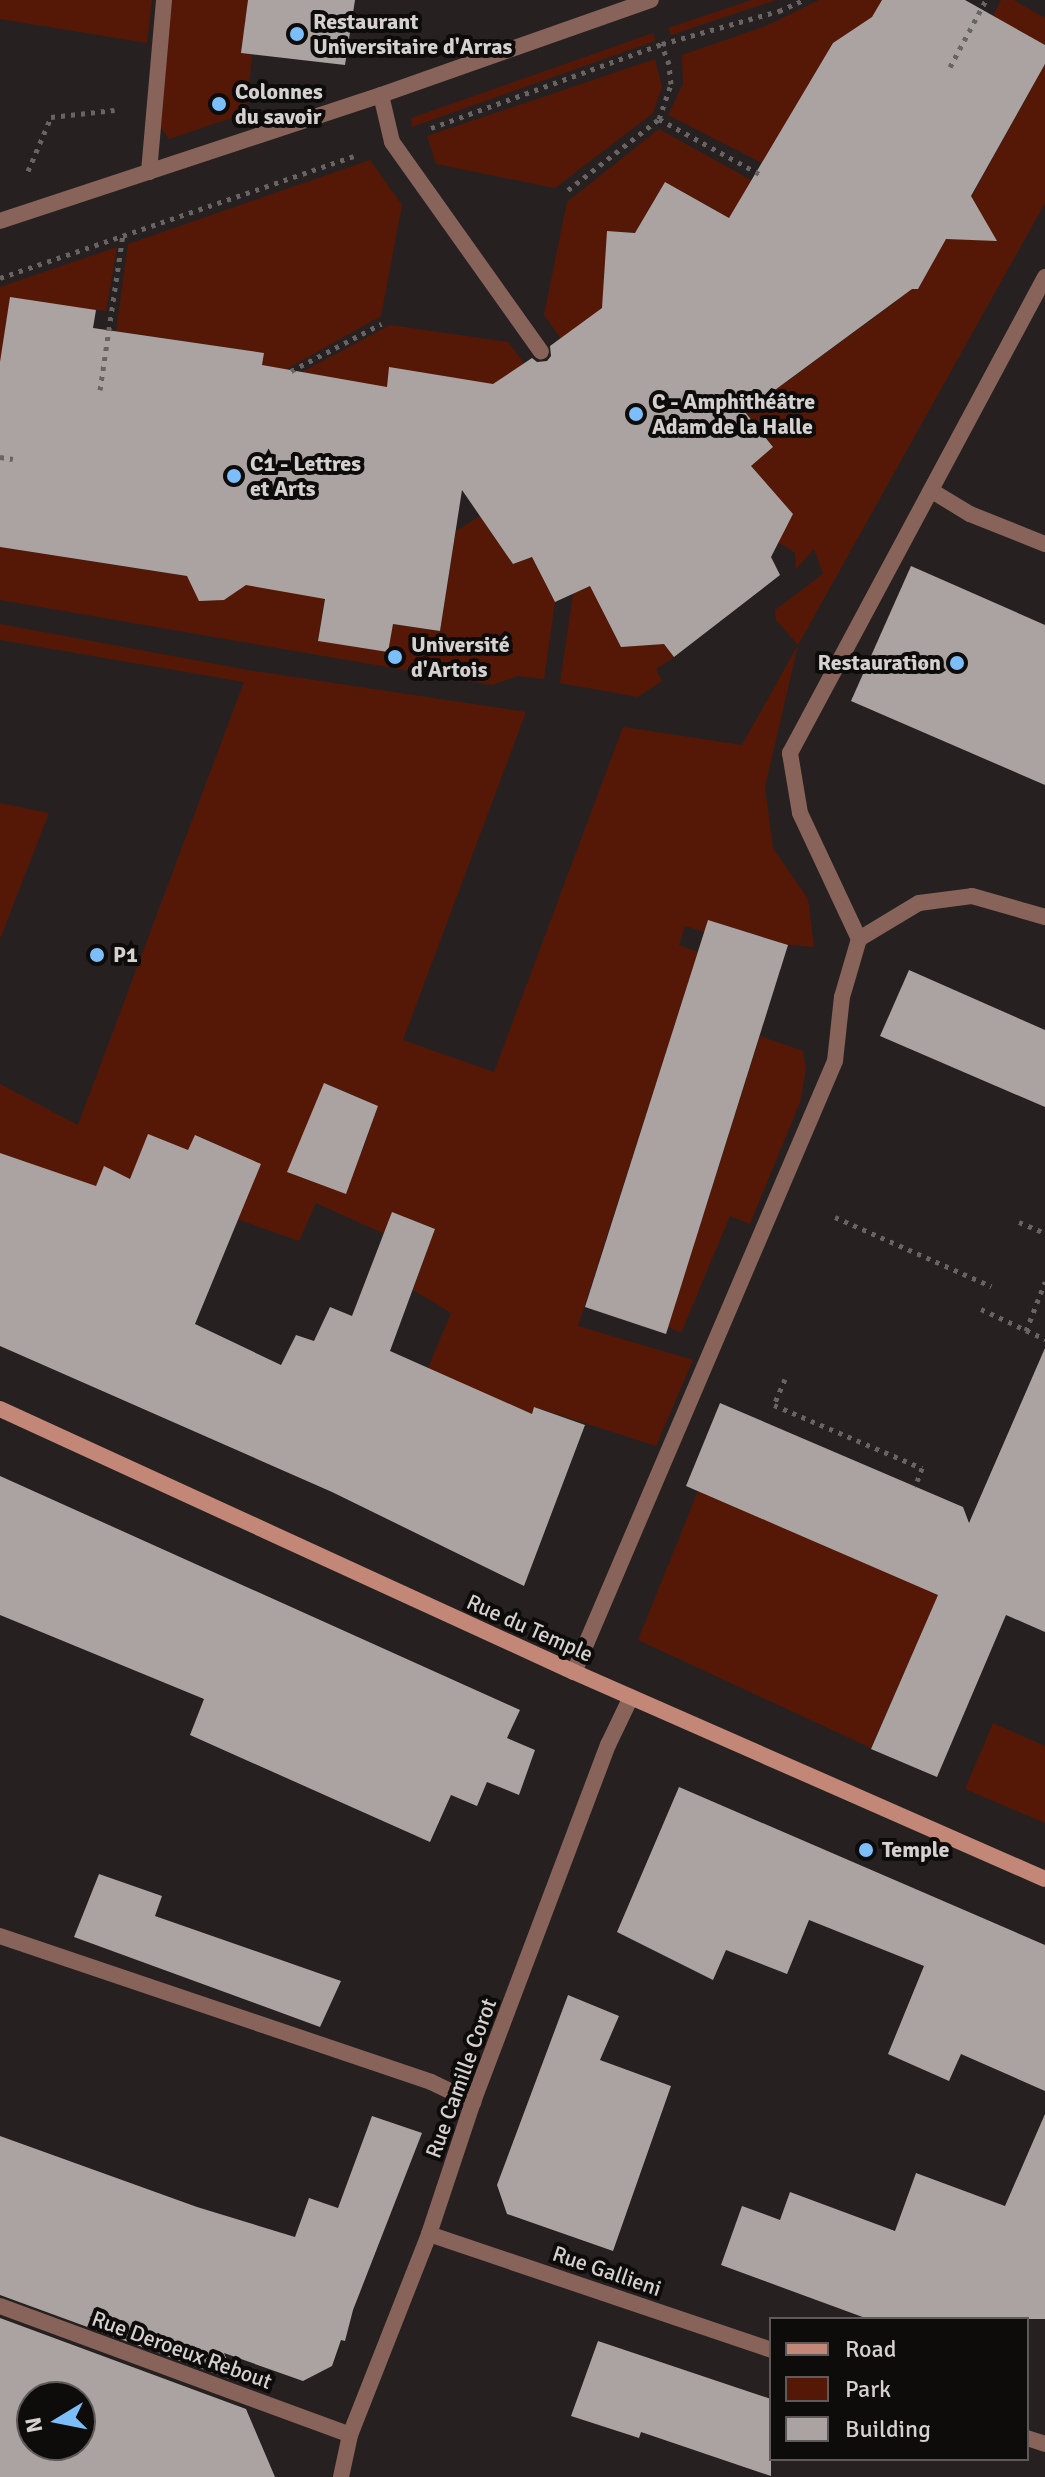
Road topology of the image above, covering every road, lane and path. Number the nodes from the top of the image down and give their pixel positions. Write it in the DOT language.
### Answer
graph roads {
  1 [pos="164,0"];
  2 [pos="651,0"];
  3 [pos="986,0"];
  4 [pos="657,29"];
  5 [pos="950,67"];
  6 [pos="381,95"];
  7 [pos="155,105"];
  8 [pos="659,119"];
  9 [pos="149,172"];
  10 [pos="763,176"];
  11 [pos="568,190"];
  12 [pos="33,211"];
  13 [pos="0,221"];
  14 [pos="123,234"];
  15 [pos="1045,277"];
  16 [pos="381,324"];
  17 [pos="541,352"];
  18 [pos="291,371"];
  19 [pos="100,390"];
  20 [pos="0,457"];
  21 [pos="13,459"];
  22 [pos="932,491"];
  23 [pos="1045,544"];
  24 [pos="1045,917"];
  25 [pos="859,939"];
  26 [pos="835,1217"];
  27 [pos="1019,1222"];
  28 [pos="1045,1233"];
  29 [pos="1045,1282"];
  30 [pos="991,1286"];
  31 [pos="981,1309"];
  32 [pos="1026,1331"];
  33 [pos="1045,1339"];
  34 [pos="785,1379"];
  35 [pos="0,1409"];
  36 [pos="915,1487"];
  37 [pos="574,1672"];
  38 [pos="631,1697"];
  39 [pos="1045,1879"];
  40 [pos="0,1936"];
  41 [pos="473,2102"];
  42 [pos="429,2234"];
  43 [pos="0,2306"];
  44 [pos="769,2349"];
  45 [pos="350,2435"];
  46 [pos="341,2477"];
  1 -- 7 [label="street"];
  2 -- 6 [label="street"];
  3 -- 5 [label="path"];
  4 -- 8 [label="path"];
  6 -- 9 [label="street"];
  6 -- 17 [label="street"];
  7 -- 9 [label="street"];
  7 -- 12 [label="path"];
  8 -- 10 [label="path"];
  8 -- 11 [label="path"];
  9 -- 12 [label="street"];
  12 -- 13 [label="street"];
  14 -- 19 [label="path"];
  15 -- 22 [label="street"];
  16 -- 18 [label="path"];
  20 -- 21 [label="path"];
  22 -- 23 [label="street"];
  22 -- 25 [label="street"];
  24 -- 25 [label="street"];
  25 -- 37 [label="street"];
  26 -- 30 [label="path"];
  27 -- 28 [label="path"];
  29 -- 32 [label="path"];
  31 -- 32 [label="path"];
  32 -- 33 [label="path"];
  34 -- 36 [label="path"];
  35 -- 37 [label="street, Rue du Temple"];
  37 -- 38 [label="street, Rue du Temple"];
  38 -- 39 [label="street, Rue du Temple"];
  38 -- 41 [label="street, Rue Camille Corot"];
  40 -- 41 [label="street"];
  41 -- 42 [label="street, Rue Camille Corot"];
  42 -- 44 [label="street, Rue Gallieni"];
  42 -- 45 [label="street, Rue Camille Corot"];
  43 -- 45 [label="street, Rue Deroeux Rebout"];
  45 -- 46 [label="street, Rue Camille Corot"];
}
